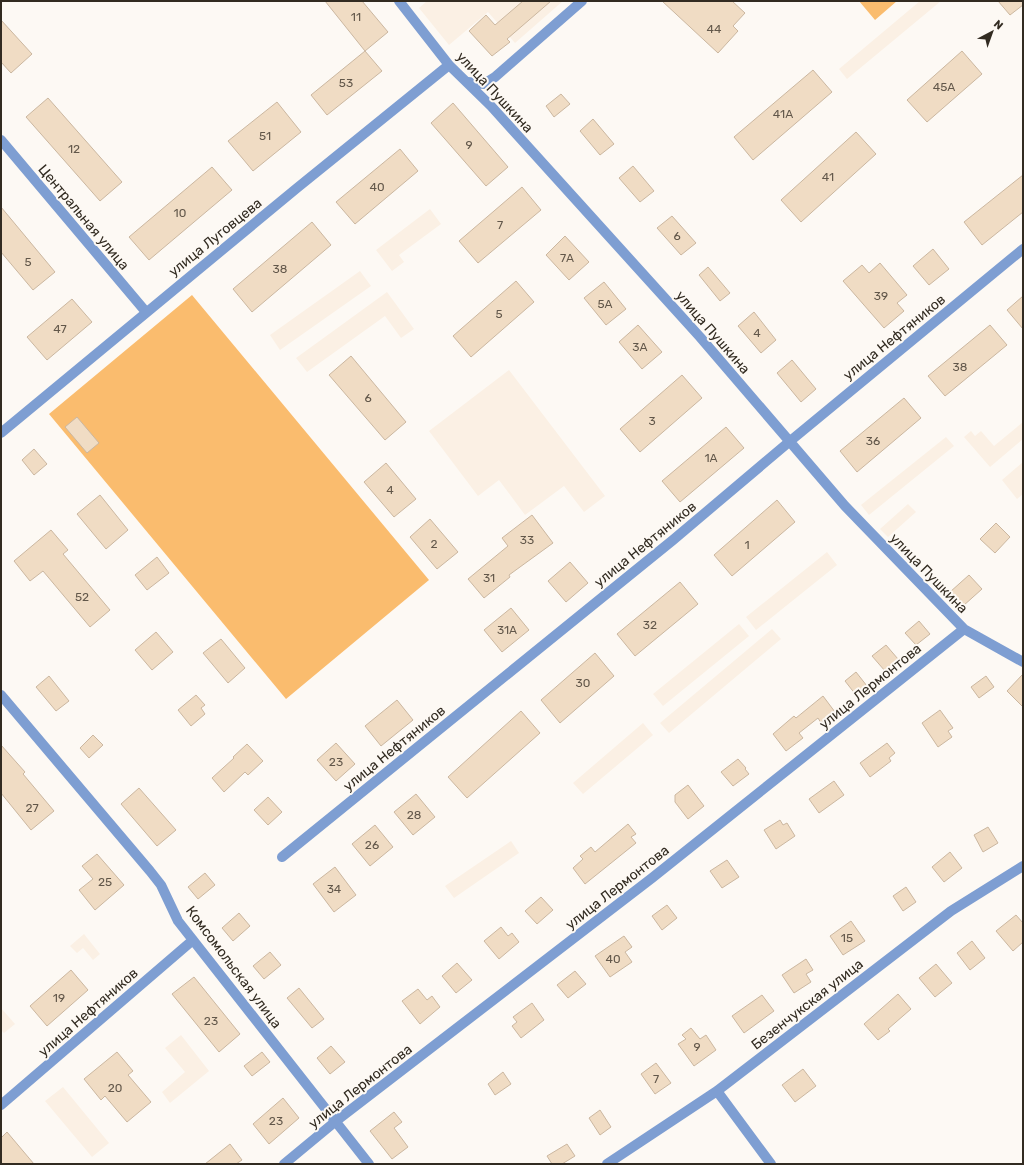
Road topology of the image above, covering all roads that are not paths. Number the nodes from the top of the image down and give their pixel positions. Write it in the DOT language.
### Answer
graph roads {
  1 [pos="399,1"];
  2 [pos="582,1"];
  3 [pos="449,65"];
  4 [pos="468,82"];
  5 [pos="1,140"];
  6 [pos="1023,249"];
  7 [pos="146,312"];
  8 [pos="1,433"];
  9 [pos="789,442"];
  10 [pos="964,628"];
  11 [pos="1023,662"];
  12 [pos="1,695"];
  13 [pos="282,857"];
  14 [pos="1023,866"];
  15 [pos="193,940"];
  16 [pos="718,1091"];
  17 [pos="1,1106"];
  18 [pos="336,1121"];
  19 [pos="284,1164"];
  20 [pos="369,1164"];
  21 [pos="607,1164"];
  22 [pos="771,1164"];
  1 -- 3 [label="street, улица Пушкина"];
  2 -- 4 [label="street"];
  3 -- 4 [label="street, улица Пушкина"];
  3 -- 7 [label="street, улица Луговцева"];
  4 -- 9 [label="street, улица Пушкина"];
  5 -- 7 [label="street, Центральная улица"];
  6 -- 9 [label="street, улица Нефтяников"];
  7 -- 8 [label="street, улица Луговцева"];
  9 -- 10 [label="street, улица Пушкина"];
  9 -- 13 [label="street, улица Нефтяников"];
  10 -- 11 [label="street, улица Пушкина"];
  10 -- 18 [label="street, улица Лермонтова"];
  12 -- 15 [label="street, Комсомольская улица"];
  14 -- 16 [label="street, Безенчукская улица"];
  15 -- 17 [label="street, улица Нефтяников"];
  15 -- 18 [label="street, Комсомольская улица"];
  16 -- 21 [label="street, Безенчукская улица"];
  16 -- 22 [label="street"];
  18 -- 19 [label="street, улица Лермонтова"];
  18 -- 20 [label="street, Комсомольская улица"];
}
